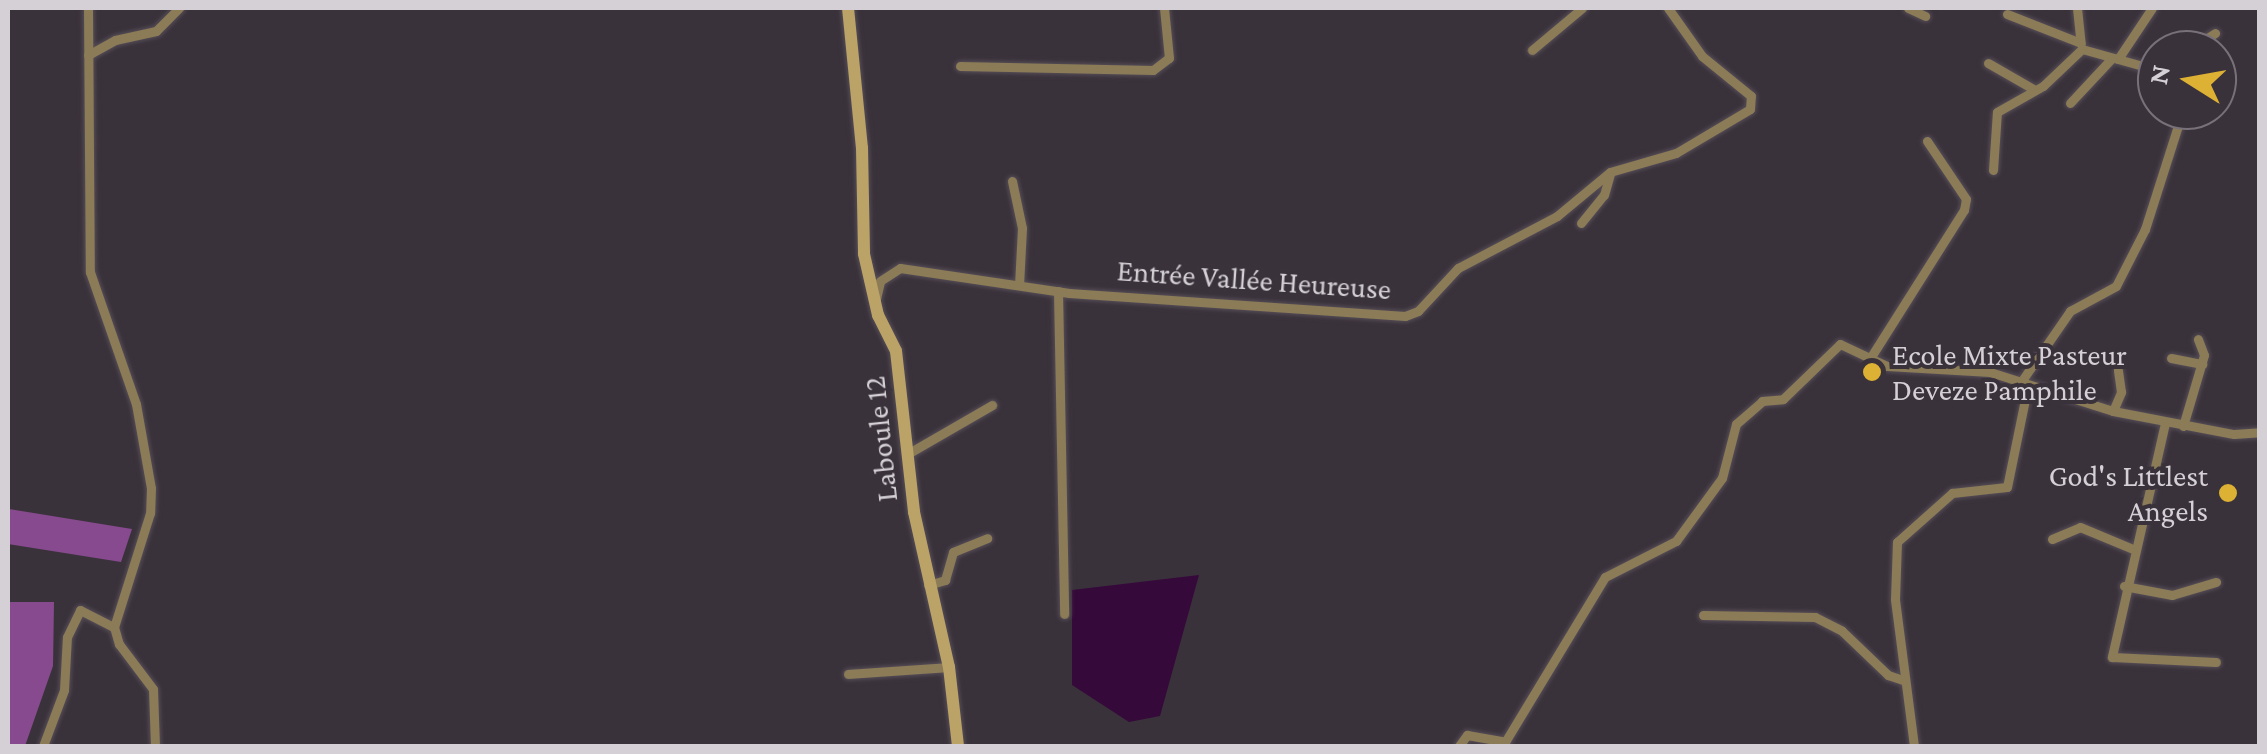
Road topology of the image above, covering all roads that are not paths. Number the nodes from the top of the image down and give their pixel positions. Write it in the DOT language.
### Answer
graph roads {
  1 [pos="88,8"];
  2 [pos="180,8"];
  3 [pos="848,8"];
  4 [pos="1164,8"];
  5 [pos="1582,8"];
  6 [pos="1668,8"];
  7 [pos="1908,8"];
  8 [pos="2077,8"];
  9 [pos="2152,8"];
  10 [pos="2007,14"];
  11 [pos="1925,16"];
  12 [pos="2082,46"];
  13 [pos="1532,50"];
  14 [pos="88,55"];
  15 [pos="2114,59"];
  16 [pos="1988,63"];
  17 [pos="2137,65"];
  18 [pos="960,66"];
  19 [pos="2034,90"];
  20 [pos="2070,103"];
  21 [pos="2177,130"];
  22 [pos="1926,141"];
  23 [pos="1994,170"];
  24 [pos="1610,172"];
  25 [pos="1012,181"];
  26 [pos="1581,223"];
  27 [pos="1019,285"];
  28 [pos="1058,291"];
  29 [pos="876,302"];
  30 [pos="2198,339"];
  31 [pos="2171,358"];
  32 [pos="1869,360"];
  33 [pos="2202,364"];
  34 [pos="2118,370"];
  35 [pos="2025,382"];
  36 [pos="992,405"];
  37 [pos="2113,412"];
  38 [pos="2164,423"];
  39 [pos="2183,426"];
  40 [pos="2260,432"];
  41 [pos="909,453"];
  42 [pos="987,538"];
  43 [pos="2052,539"];
  44 [pos="2133,549"];
  45 [pos="2216,582"];
  46 [pos="928,584"];
  47 [pos="2124,586"];
  48 [pos="1064,614"];
  49 [pos="1704,615"];
  50 [pos="114,627"];
  51 [pos="2216,662"];
  52 [pos="948,667"];
  53 [pos="848,674"];
  54 [pos="1905,680"];
  55 [pos="1504,744"];
  56 [pos="43,746"];
  57 [pos="154,746"];
  58 [pos="958,746"];
  59 [pos="1459,746"];
  60 [pos="1914,746"];
  1 -- 14 [label="street"];
  2 -- 14 [label="street"];
  3 -- 29 [label="street, Laboule 12"];
  4 -- 18 [label="street"];
  5 -- 13 [label="street"];
  6 -- 24 [label="street, Entrée Vallée Heureuse"];
  7 -- 11 [label="street"];
  8 -- 12 [label="street"];
  9 -- 15 [label="street"];
  10 -- 12 [label="street"];
  12 -- 15 [label="street"];
  12 -- 19 [label="street"];
  14 -- 50 [label="street"];
  15 -- 17 [label="street"];
  15 -- 20 [label="street"];
  16 -- 19 [label="street"];
  19 -- 23 [label="street"];
  21 -- 35 [label="street"];
  22 -- 32 [label="street"];
  24 -- 26 [label="street"];
  24 -- 28 [label="street, Entrée Vallée Heureuse"];
  25 -- 27 [label="street"];
  27 -- 28 [label="street, Entrée Vallée Heureuse"];
  27 -- 29 [label="street, Entrée Vallée Heureuse"];
  28 -- 48 [label="street"];
  29 -- 41 [label="street, Laboule 12"];
  30 -- 33 [label="street"];
  31 -- 33 [label="street"];
  32 -- 35 [label="street"];
  32 -- 55 [label="street"];
  33 -- 39 [label="street"];
  34 -- 37 [label="street"];
  35 -- 37 [label="street"];
  35 -- 54 [label="street"];
  36 -- 41 [label="street"];
  37 -- 38 [label="street"];
  38 -- 39 [label="street"];
  38 -- 44 [label="street"];
  39 -- 40 [label="street"];
  41 -- 46 [label="street, Laboule 12"];
  42 -- 46 [label="street"];
  43 -- 44 [label="street"];
  44 -- 47 [label="street"];
  45 -- 47 [label="street"];
  46 -- 52 [label="street, Laboule 12"];
  47 -- 51 [label="street"];
  49 -- 54 [label="street"];
  50 -- 56 [label="street"];
  50 -- 57 [label="street"];
  52 -- 53 [label="street"];
  52 -- 58 [label="street, Laboule 12"];
  54 -- 60 [label="street"];
  55 -- 59 [label="street"];
}
